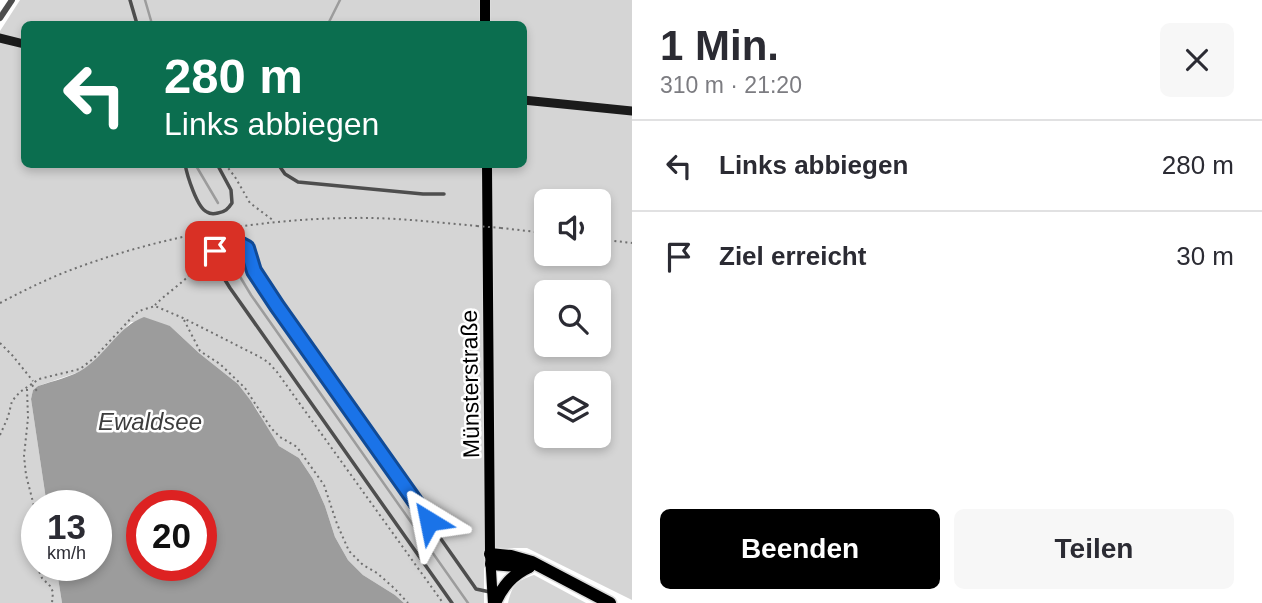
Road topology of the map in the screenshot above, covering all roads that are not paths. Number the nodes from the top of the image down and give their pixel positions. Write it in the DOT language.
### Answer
graph roads {
  1 [pos="12,0"];
  2 [pos="130,0"];
  3 [pos="485,0"];
  4 [pos="0,19"];
  5 [pos="136,21"];
  6 [pos="485,21"];
  7 [pos="0,38"];
  8 [pos="21,43"];
  9 [pos="527,100"];
  10 [pos="632,111"];
  11 [pos="185,168"];
  12 [pos="219,168"];
  13 [pos="281,168"];
  14 [pos="487,168"];
  15 [pos="444,194"];
  16 [pos="491,559"];
  17 [pos="529,568"];
  18 [pos="559,577"];
  19 [pos="493,599"];
  20 [pos="452,603"];
  21 [pos="610,603"];
  1 -- 4 [label="street"];
  2 -- 5 [label="lane"];
  3 -- 6 [label="main road"];
  7 -- 8 [label="main road"];
  9 -- 10 [label="main road"];
  11 -- 12 [label="lane"];
  13 -- 15 [label="lane"];
  14 -- 16 [label="main road, Münsterstraße"];
  16 -- 17 [label="highway"];
  16 -- 18 [label="highway"];
  16 -- 19 [label="main road, Münsterstraße"];
  17 -- 18 [label="highway"];
  17 -- 19 [label="highway"];
  18 -- 21 [label="highway"];
  19 -- 20 [label="lane"];
}
